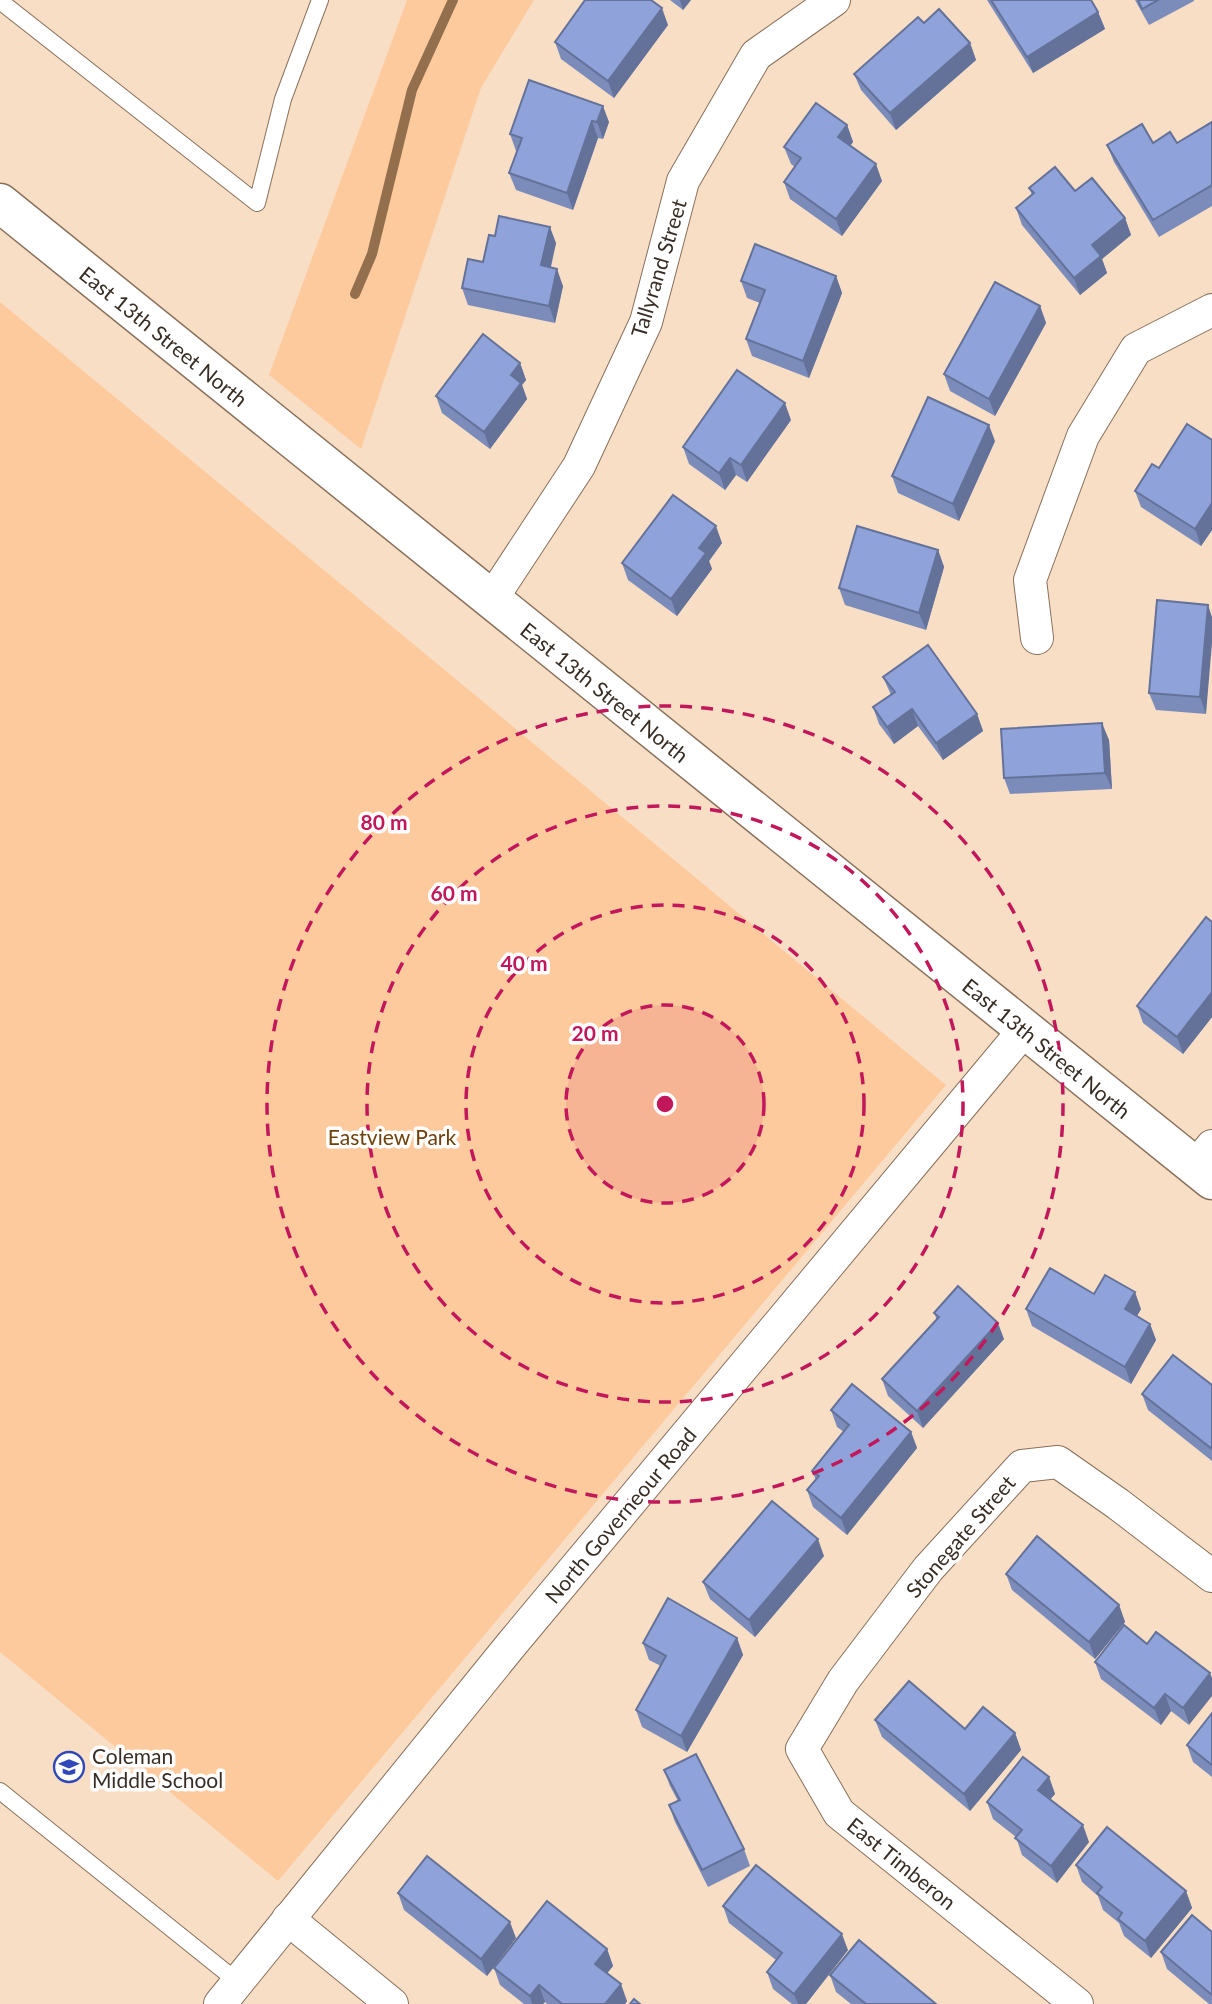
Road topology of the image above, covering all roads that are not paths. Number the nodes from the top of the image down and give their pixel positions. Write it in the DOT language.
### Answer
graph roads {
  1 [pos="320,0"];
  2 [pos="834,0"];
  3 [pos="0,1"];
  4 [pos="0,203"];
  5 [pos="1212,310"];
  6 [pos="491,600"];
  7 [pos="1037,638"];
  8 [pos="1024,1029"];
  9 [pos="1206,1164"];
  10 [pos="1212,1576"];
  11 [pos="887,1622"];
  12 [pos="0,1791"];
  13 [pos="288,1920"];
  14 [pos="229,1993"];
  15 [pos="392,2004"];
  16 [pos="1077,2004"];
  1 -- 3 [label="lane"];
  2 -- 6 [label="street, Tallyrand Street"];
  4 -- 6 [label="main road, East 13th Street North"];
  5 -- 7 [label="street"];
  6 -- 8 [label="main road, East 13th Street North"];
  8 -- 9 [label="main road, East 13th Street North"];
  8 -- 13 [label="street, North Governeour Road"];
  10 -- 11 [label="street, Stonegate Street"];
  11 -- 16 [label="street, East Timberon"];
  12 -- 14 [label="lane"];
  13 -- 14 [label="street, North Governeour Road"];
  13 -- 15 [label="street"];
}
